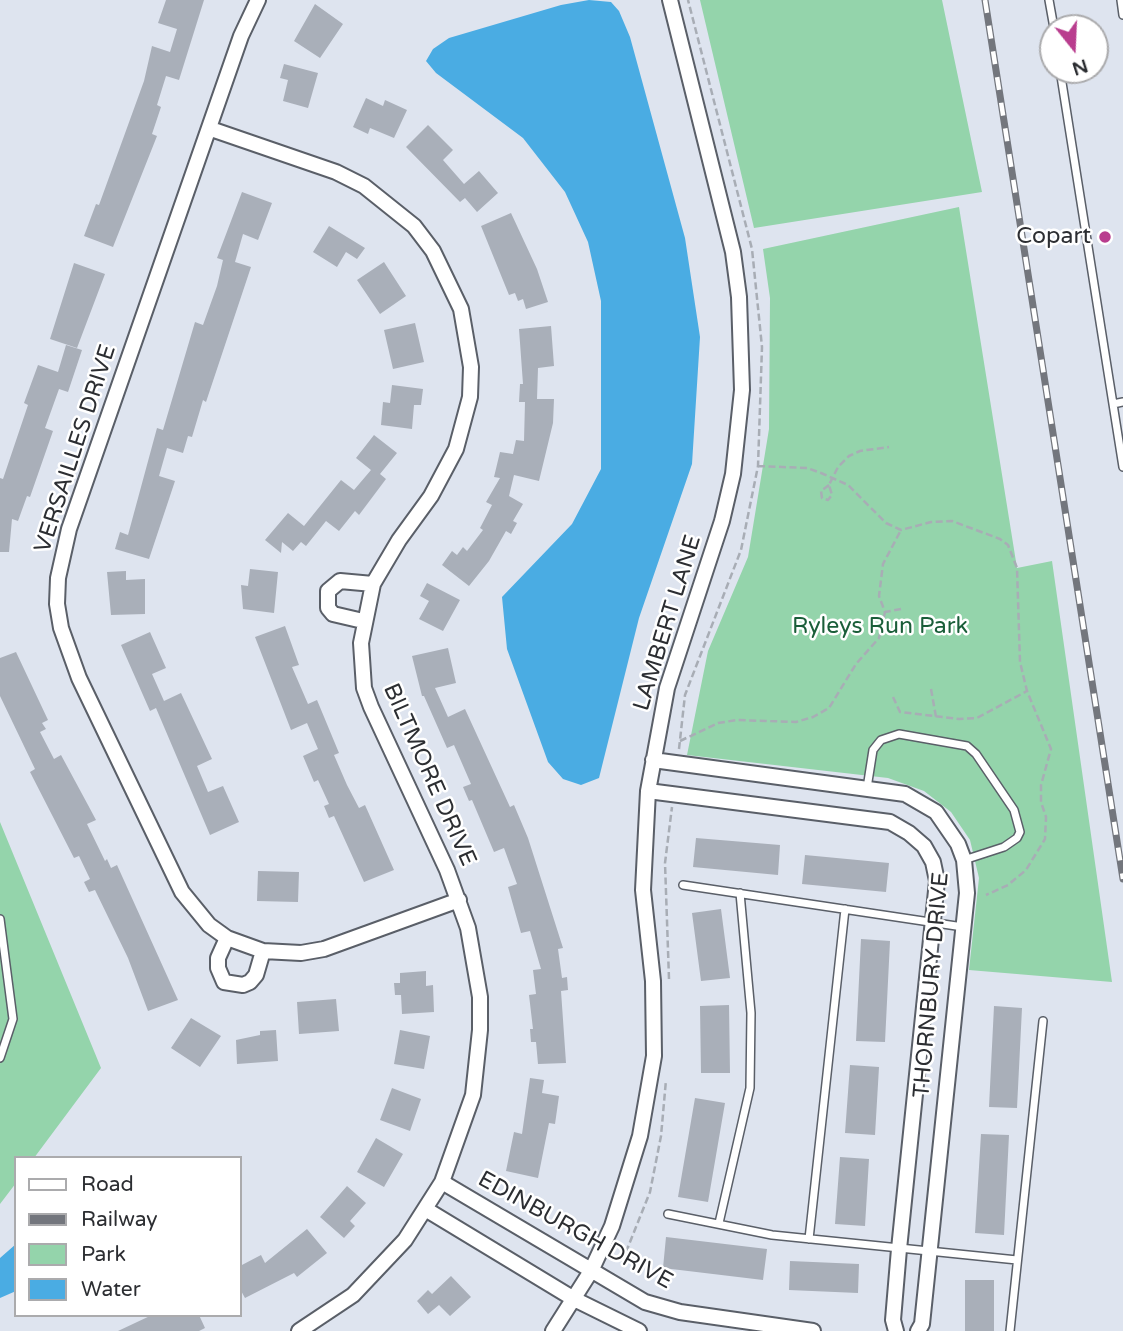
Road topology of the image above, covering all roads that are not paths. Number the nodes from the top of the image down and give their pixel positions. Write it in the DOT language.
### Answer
graph roads {
  1 [pos="258,0"];
  2 [pos="670,0"];
  3 [pos="1121,0"];
  4 [pos="1123,15"];
  5 [pos="1062,84"];
  6 [pos="211,129"];
  7 [pos="1123,402"];
  8 [pos="1113,404"];
  9 [pos="1123,467"];
  10 [pos="373,584"];
  11 [pos="363,621"];
  12 [pos="653,760"];
  13 [pos="867,788"];
  14 [pos="648,791"];
  15 [pos="964,860"];
  16 [pos="682,886"];
  17 [pos="740,893"];
  18 [pos="459,900"];
  19 [pos="845,909"];
  20 [pos="0,919"];
  21 [pos="932,923"];
  22 [pos="963,927"];
  23 [pos="227,938"];
  24 [pos="262,951"];
  25 [pos="1043,1021"];
  26 [pos="0,1058"];
  27 [pos="442,1182"];
  28 [pos="427,1210"];
  29 [pos="668,1214"];
  30 [pos="719,1223"];
  31 [pos="809,1239"];
  32 [pos="899,1249"];
  33 [pos="930,1252"];
  34 [pos="1017,1260"];
  35 [pos="591,1271"];
  36 [pos="574,1299"];
  37 [pos="299,1331"];
  38 [pos="553,1331"];
  39 [pos="639,1331"];
  40 [pos="813,1331"];
  41 [pos="896,1331"];
  42 [pos="918,1331"];
  43 [pos="1010,1331"];
  1 -- 6 [label="street, VERSAILLES DRIVE"];
  2 -- 12 [label="street, LAMBERT LANE"];
  3 -- 4 [label="lane"];
  5 -- 8 [label="lane"];
  6 -- 10 [label="street, BILTMORE DRIVE"];
  6 -- 23 [label="street, VERSAILLES DRIVE"];
  7 -- 8 [label="lane"];
  8 -- 9 [label="lane"];
  10 -- 11 [label="street, BILTMORE DRIVE"];
  10 -- 11 [label="street"];
  11 -- 18 [label="street, BILTMORE DRIVE"];
  12 -- 13 [label="street, THORNBURY DRIVE"];
  12 -- 14 [label="street, LAMBERT LANE"];
  13 -- 15 [label="street, THORNBURY DRIVE"];
  13 -- 15 [label="lane"];
  14 -- 21 [label="street, THORNBURY DRIVE"];
  14 -- 35 [label="street, LAMBERT LANE"];
  15 -- 22 [label="street, THORNBURY DRIVE"];
  16 -- 17 [label="lane"];
  17 -- 19 [label="lane"];
  17 -- 30 [label="lane"];
  18 -- 24 [label="street, VERSAILLES DRIVE"];
  18 -- 27 [label="street, BILTMORE DRIVE"];
  19 -- 21 [label="lane"];
  19 -- 31 [label="lane"];
  20 -- 26 [label="lane"];
  21 -- 22 [label="lane"];
  21 -- 32 [label="street, THORNBURY DRIVE"];
  22 -- 33 [label="street, THORNBURY DRIVE"];
  23 -- 24 [label="street, VERSAILLES DRIVE"];
  23 -- 24 [label="street"];
  25 -- 34 [label="lane"];
  27 -- 28 [label="street, BILTMORE DRIVE"];
  27 -- 35 [label="street, EDINBURGH DRIVE"];
  28 -- 36 [label="street"];
  28 -- 37 [label="street, BILTMORE DRIVE"];
  29 -- 30 [label="lane"];
  30 -- 31 [label="lane"];
  31 -- 32 [label="lane"];
  32 -- 33 [label="lane"];
  32 -- 41 [label="street, THORNBURY DRIVE"];
  33 -- 34 [label="lane"];
  33 -- 42 [label="street, THORNBURY DRIVE"];
  34 -- 43 [label="lane"];
  35 -- 36 [label="street, LAMBERT LANE"];
  35 -- 40 [label="street, EDINBURGH DRIVE"];
  36 -- 38 [label="street, LAMBERT LANE"];
  36 -- 39 [label="street"];
}
